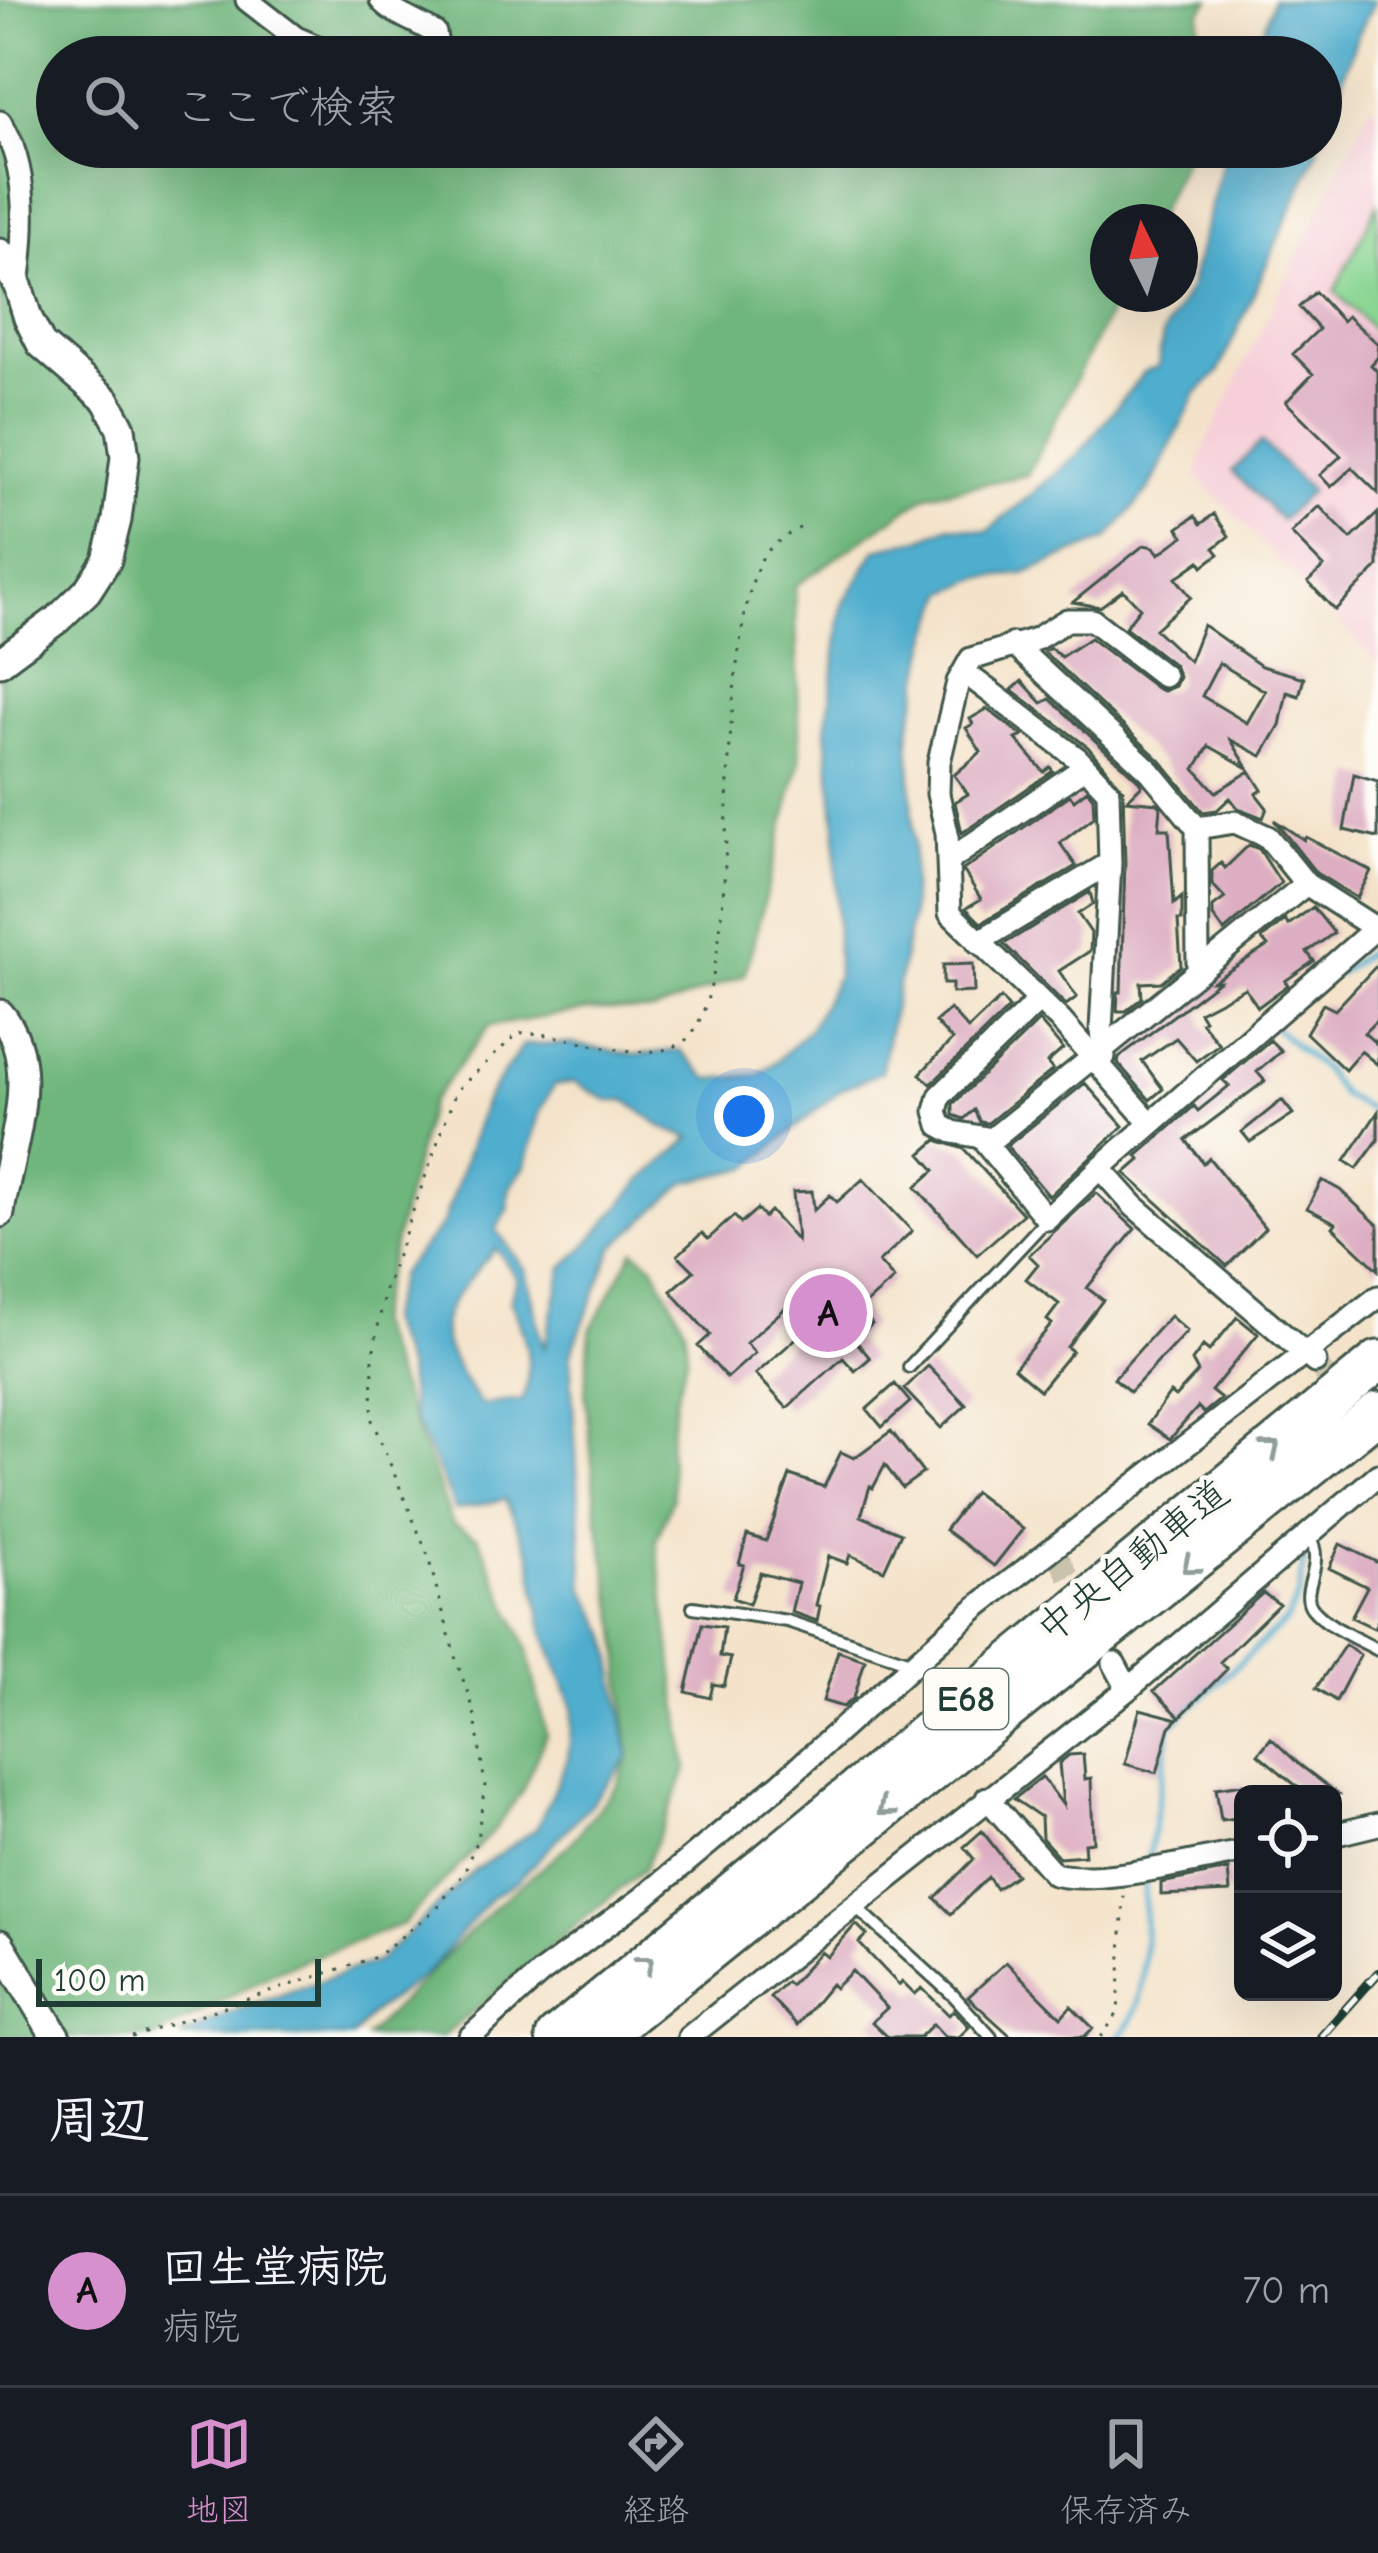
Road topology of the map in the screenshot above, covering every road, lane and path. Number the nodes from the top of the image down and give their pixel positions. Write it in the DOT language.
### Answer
graph roads {
  1 [pos="247,0"];
  2 [pos="381,0"];
  3 [pos="293,36"];
  4 [pos="436,36"];
  5 [pos="0,122"];
  6 [pos="0,253"];
  7 [pos="19,286"];
  8 [pos="801,527"];
  9 [pos="1013,644"];
  10 [pos="0,662"];
  11 [pos="964,672"];
  12 [pos="1164,676"];
  13 [pos="1085,767"];
  14 [pos="1197,828"];
  15 [pos="948,861"];
  16 [pos="1110,863"];
  17 [pos="1306,884"];
  18 [pos="1377,927"];
  19 [pos="978,942"];
  20 [pos="1198,968"];
  21 [pos="1039,1000"];
  22 [pos="0,1014"];
  23 [pos="1096,1053"];
  24 [pos="1151,1124"];
  25 [pos="992,1139"];
  26 [pos="1100,1168"];
  27 [pos="0,1213"];
  28 [pos="1048,1219"];
  29 [pos="1378,1297"];
  30 [pos="1312,1358"];
  31 [pos="1378,1361"];
  32 [pos="909,1367"];
  33 [pos="1378,1412"];
  34 [pos="1378,1475"];
  35 [pos="1309,1534"];
  36 [pos="693,1607"];
  37 [pos="1378,1650"];
  38 [pos="1114,1663"];
  39 [pos="917,1664"];
  40 [pos="1128,1689"];
  41 [pos="987,1798"];
  42 [pos="1378,1824"];
  43 [pos="1342,1833"];
  44 [pos="1234,1854"];
  45 [pos="1131,1872"];
  46 [pos="852,1904"];
  47 [pos="0,1944"];
  48 [pos="50,2027"];
  49 [pos="132,2037"];
  50 [pos="470,2037"];
  51 [pos="556,2037"];
  52 [pos="602,2037"];
  53 [pos="689,2037"];
  54 [pos="991,2037"];
  55 [pos="1101,2037"];
  1 -- 3 [label="street"];
  2 -- 4 [label="street"];
  5 -- 7 [label="street"];
  6 -- 7 [label="street"];
  7 -- 10 [label="street"];
  8 -- 49 [label="path"];
  9 -- 11 [label="street"];
  9 -- 12 [label="street"];
  9 -- 14 [label="street"];
  11 -- 13 [label="street"];
  11 -- 15 [label="street"];
  13 -- 15 [label="street"];
  13 -- 16 [label="street"];
  14 -- 17 [label="street"];
  14 -- 20 [label="street"];
  15 -- 19 [label="street"];
  16 -- 19 [label="street"];
  16 -- 23 [label="street"];
  17 -- 18 [label="street"];
  17 -- 20 [label="street"];
  18 -- 24 [label="street"];
  19 -- 21 [label="street"];
  20 -- 23 [label="street"];
  21 -- 23 [label="street"];
  21 -- 25 [label="street"];
  22 -- 27 [label="street"];
  23 -- 24 [label="street"];
  23 -- 25 [label="street"];
  24 -- 26 [label="street"];
  25 -- 28 [label="street"];
  26 -- 28 [label="street"];
  26 -- 30 [label="street"];
  28 -- 32 [label="lane"];
  29 -- 30 [label="street"];
  30 -- 39 [label="street"];
  51 -- 31 [label="highway, 中央自動車道 / E68, one-way"];
  33 -- 52 [label="highway, 中央自動車道 / E68, one-way"];
  34 -- 35 [label="street"];
  35 -- 37 [label="lane"];
  35 -- 40 [label="street"];
  36 -- 39 [label="lane"];
  38 -- 40 [label="street"];
  39 -- 50 [label="street"];
  40 -- 41 [label="street"];
  41 -- 45 [label="street"];
  41 -- 46 [label="street"];
  42 -- 43 [label="street"];
  44 -- 45 [label="street"];
  45 -- 55 [label="path"];
  46 -- 53 [label="street"];
  46 -- 54 [label="lane"];
  47 -- 48 [label="street"];
}
